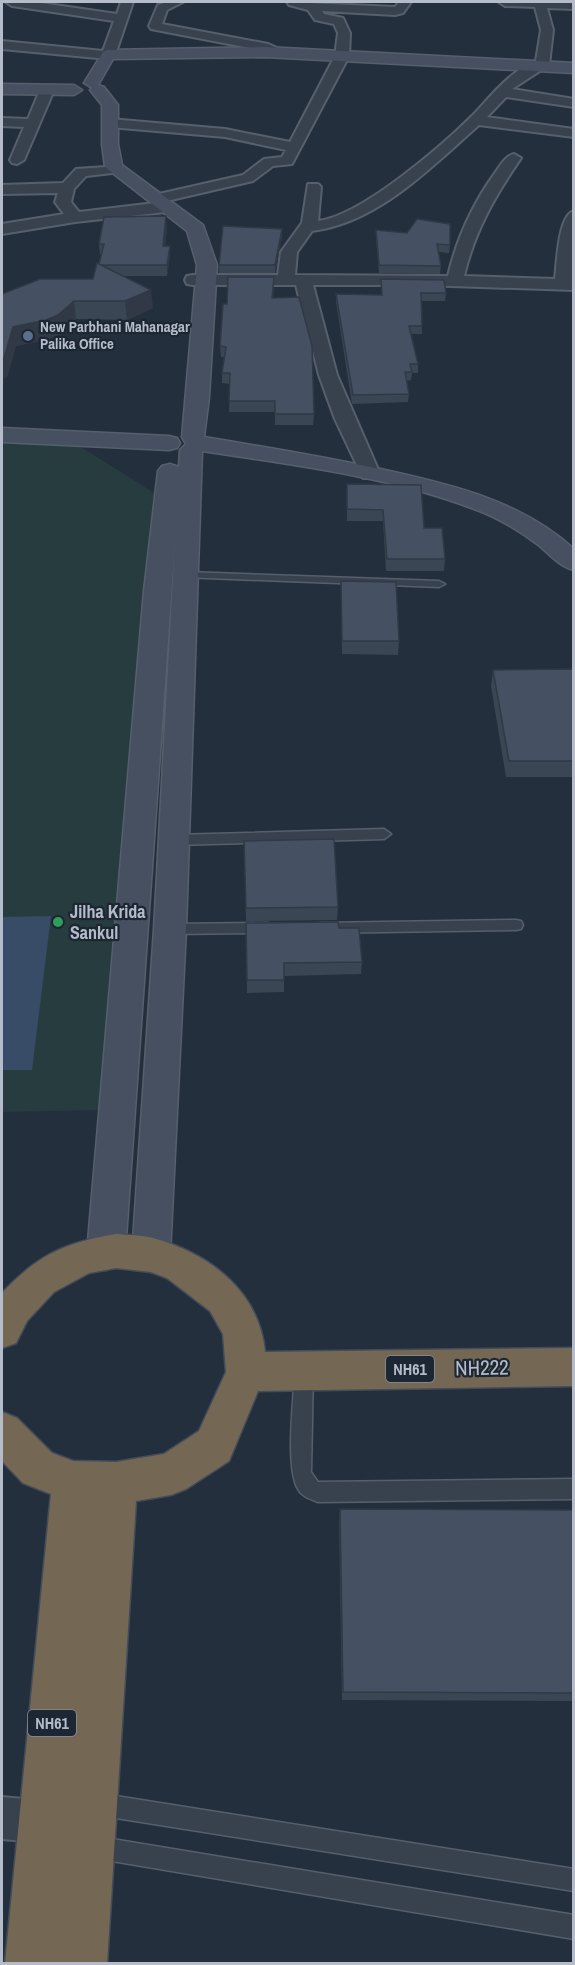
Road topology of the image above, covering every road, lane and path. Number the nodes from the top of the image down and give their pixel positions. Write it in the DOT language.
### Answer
graph roads {
  1 [pos="12,2"];
  2 [pos="127,2"];
  3 [pos="177,2"];
  4 [pos="293,2"];
  5 [pos="405,2"];
  6 [pos="505,2"];
  7 [pos="543,3"];
  8 [pos="573,5"];
  9 [pos="313,7"];
  10 [pos="121,18"];
  11 [pos="2,45"];
  12 [pos="282,53"];
  13 [pos="108,55"];
  14 [pos="342,56"];
  15 [pos="539,65"];
  16 [pos="573,68"];
  17 [pos="95,86"];
  18 [pos="2,89"];
  19 [pos="47,90"];
  20 [pos="501,92"];
  21 [pos="573,102"];
  22 [pos="476,120"];
  23 [pos="2,122"];
  24 [pos="33,123"];
  25 [pos="110,123"];
  26 [pos="573,133"];
  27 [pos="294,147"];
  28 [pos="514,158"];
  29 [pos="17,160"];
  30 [pos="116,169"];
  31 [pos="313,187"];
  32 [pos="67,188"];
  33 [pos="2,189"];
  34 [pos="161,203"];
  35 [pos="573,216"];
  36 [pos="75,217"];
  37 [pos="310,225"];
  38 [pos="2,229"];
  39 [pos="570,247"];
  40 [pos="199,280"];
  41 [pos="295,280"];
  42 [pos="455,281"];
  43 [pos="568,285"];
  44 [pos="2,435"];
  45 [pos="184,443"];
  46 [pos="370,474"];
  47 [pos="573,563"];
  48 [pos="186,575"];
  49 [pos="439,584"];
  50 [pos="384,834"];
  51 [pos="174,849"];
  52 [pos="138,858"];
  53 [pos="516,926"];
  54 [pos="278,928"];
  55 [pos="301,928"];
  56 [pos="170,929"];
  57 [pos="106,1252"];
  58 [pos="151,1255"];
  59 [pos="2,1330"];
  60 [pos="573,1367"];
  61 [pos="304,1371"];
  62 [pos="246,1372"];
  63 [pos="2,1432"];
  64 [pos="94,1483"];
  65 [pos="573,1489"];
  66 [pos="22,1820"];
  67 [pos="91,1825"];
  68 [pos="573,1880"];
  69 [pos="573,1928"];
  70 [pos="31,1964"];
  71 [pos="81,1964"];
  1 -- 10 [label="street"];
  2 -- 10 [label="street"];
  3 -- 12 [label="street"];
  4 -- 9 [label="street"];
  5 -- 9 [label="street"];
  6 -- 7 [label="street"];
  7 -- 8 [label="street"];
  7 -- 15 [label="street"];
  9 -- 14 [label="street"];
  10 -- 13 [label="street"];
  11 -- 13 [label="street"];
  12 -- 13 [label="street"];
  12 -- 14 [label="street"];
  13 -- 17 [label="street"];
  14 -- 15 [label="street"];
  14 -- 27 [label="street"];
  15 -- 16 [label="street"];
  15 -- 20 [label="street"];
  17 -- 19 [label="street"];
  17 -- 25 [label="street"];
  18 -- 19 [label="street"];
  19 -- 24 [label="street"];
  20 -- 21 [label="street"];
  20 -- 22 [label="street"];
  22 -- 26 [label="street"];
  22 -- 37 [label="street"];
  23 -- 24 [label="street"];
  24 -- 29 [label="street"];
  25 -- 27 [label="street"];
  25 -- 30 [label="street"];
  27 -- 34 [label="street"];
  28 -- 42 [label="street"];
  30 -- 32 [label="street"];
  30 -- 34 [label="street"];
  31 -- 37 [label="street"];
  32 -- 33 [label="street"];
  32 -- 36 [label="street"];
  34 -- 36 [label="street"];
  34 -- 40 [label="street"];
  35 -- 39 [label="street"];
  36 -- 38 [label="street"];
  37 -- 41 [label="street"];
  39 -- 43 [label="street"];
  40 -- 41 [label="street"];
  40 -- 45 [label="street"];
  41 -- 42 [label="street"];
  41 -- 46 [label="street"];
  42 -- 43 [label="street"];
  44 -- 45 [label="street"];
  45 -- 46 [label="street"];
  45 -- 48 [label="street"];
  45 -- 52 [label="street"];
  46 -- 47 [label="street"];
  48 -- 49 [label="lane"];
  48 -- 51 [label="street"];
  50 -- 51 [label="lane"];
  51 -- 52 [label="street"];
  51 -- 56 [label="street"];
  52 -- 57 [label="street"];
  53 -- 55 [label="lane"];
  54 -- 56 [label="lane"];
  56 -- 58 [label="street"];
  57 -- 58 [label="highway"];
  57 -- 59 [label="highway"];
  58 -- 62 [label="highway"];
  60 -- 61 [label="highway, NH222 / NH61"];
  61 -- 62 [label="highway, NH222 / NH61"];
  61 -- 65 [label="lane"];
  62 -- 64 [label="highway"];
  63 -- 64 [label="highway"];
  64 -- 66 [label="highway, NH61"];
  64 -- 67 [label="highway, NH61"];
  66 -- 67 [label="street"];
  66 -- 70 [label="highway, NH61"];
  67 -- 68 [label="lane"];
  67 -- 69 [label="lane"];
  67 -- 71 [label="highway, NH61"];
}
